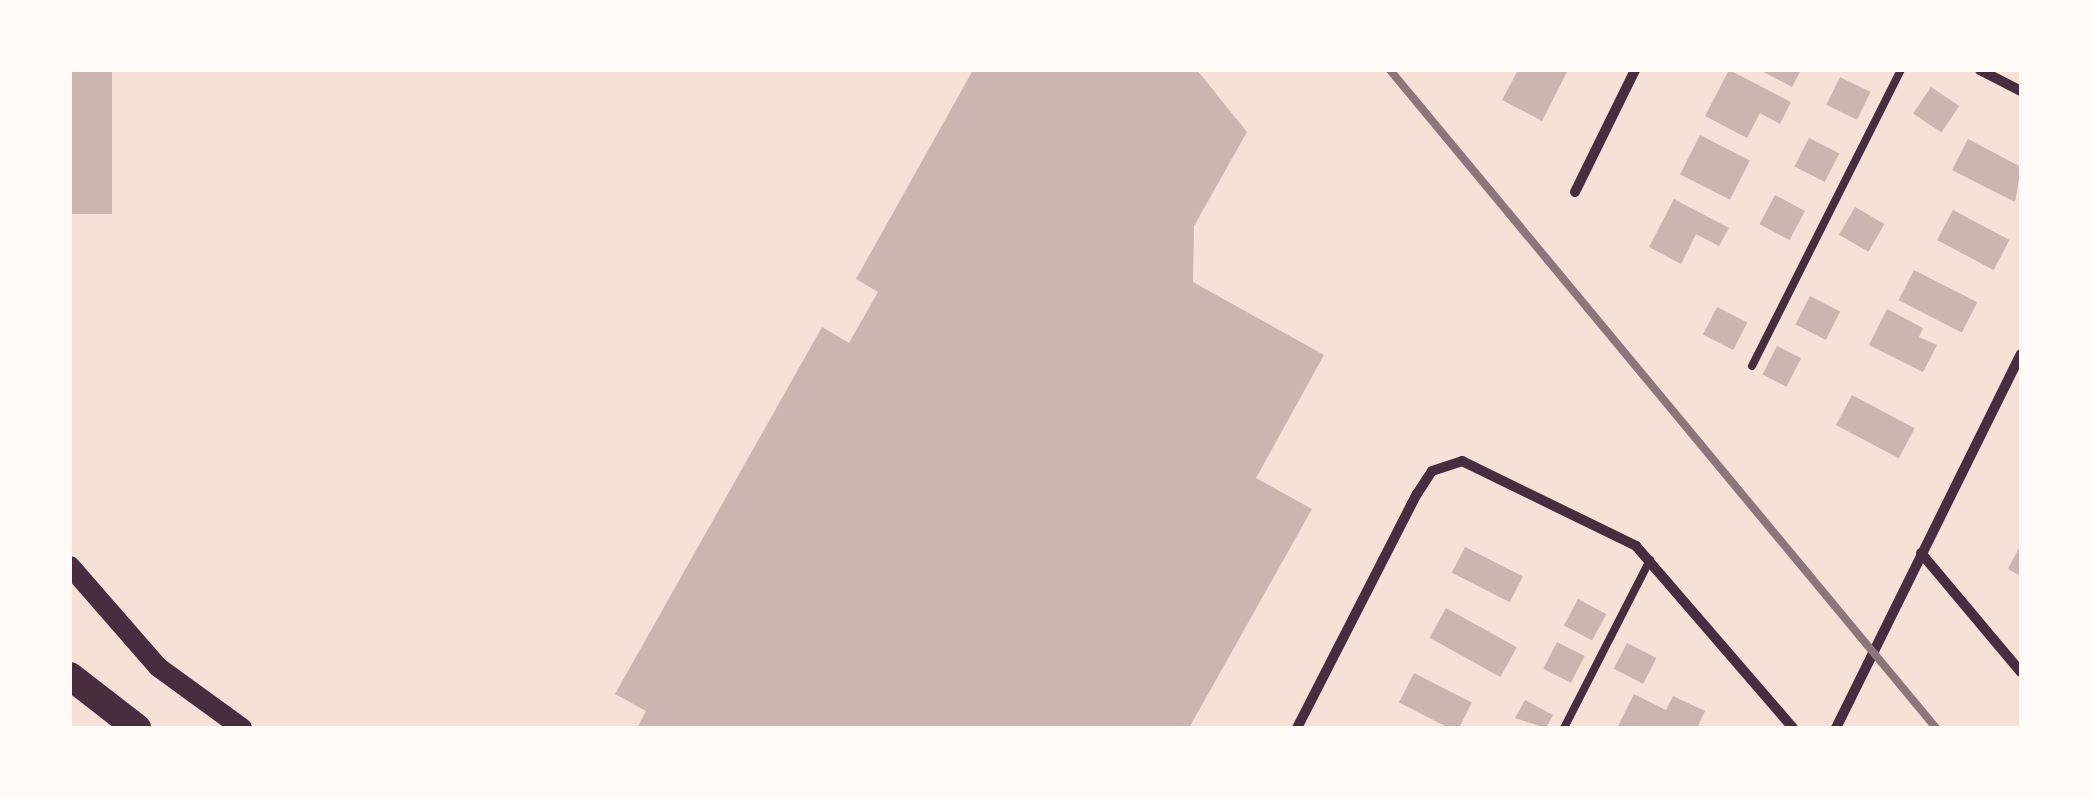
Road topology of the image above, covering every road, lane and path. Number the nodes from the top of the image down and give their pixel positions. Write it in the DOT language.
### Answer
graph roads {
  1 [pos="1634,70"];
  2 [pos="1901,70"];
  3 [pos="1980,70"];
  4 [pos="2021,91"];
  5 [pos="1575,192"];
  6 [pos="2021,354"];
  7 [pos="1752,366"];
  8 [pos="1921,553"];
  9 [pos="1650,560"];
  10 [pos="70,566"];
  11 [pos="2021,672"];
  12 [pos="70,676"];
  13 [pos="137,728"];
  14 [pos="242,728"];
  15 [pos="1298,728"];
  16 [pos="1564,728"];
  17 [pos="1793,728"];
  18 [pos="1836,728"];
  1 -- 5 [label="street"];
  2 -- 7 [label="lane"];
  3 -- 4 [label="street"];
  6 -- 8 [label="street"];
  8 -- 11 [label="street"];
  8 -- 18 [label="street"];
  9 -- 15 [label="street"];
  9 -- 16 [label="lane"];
  9 -- 17 [label="street"];
  10 -- 14 [label="main road"];
  12 -- 13 [label="highway"];
}
